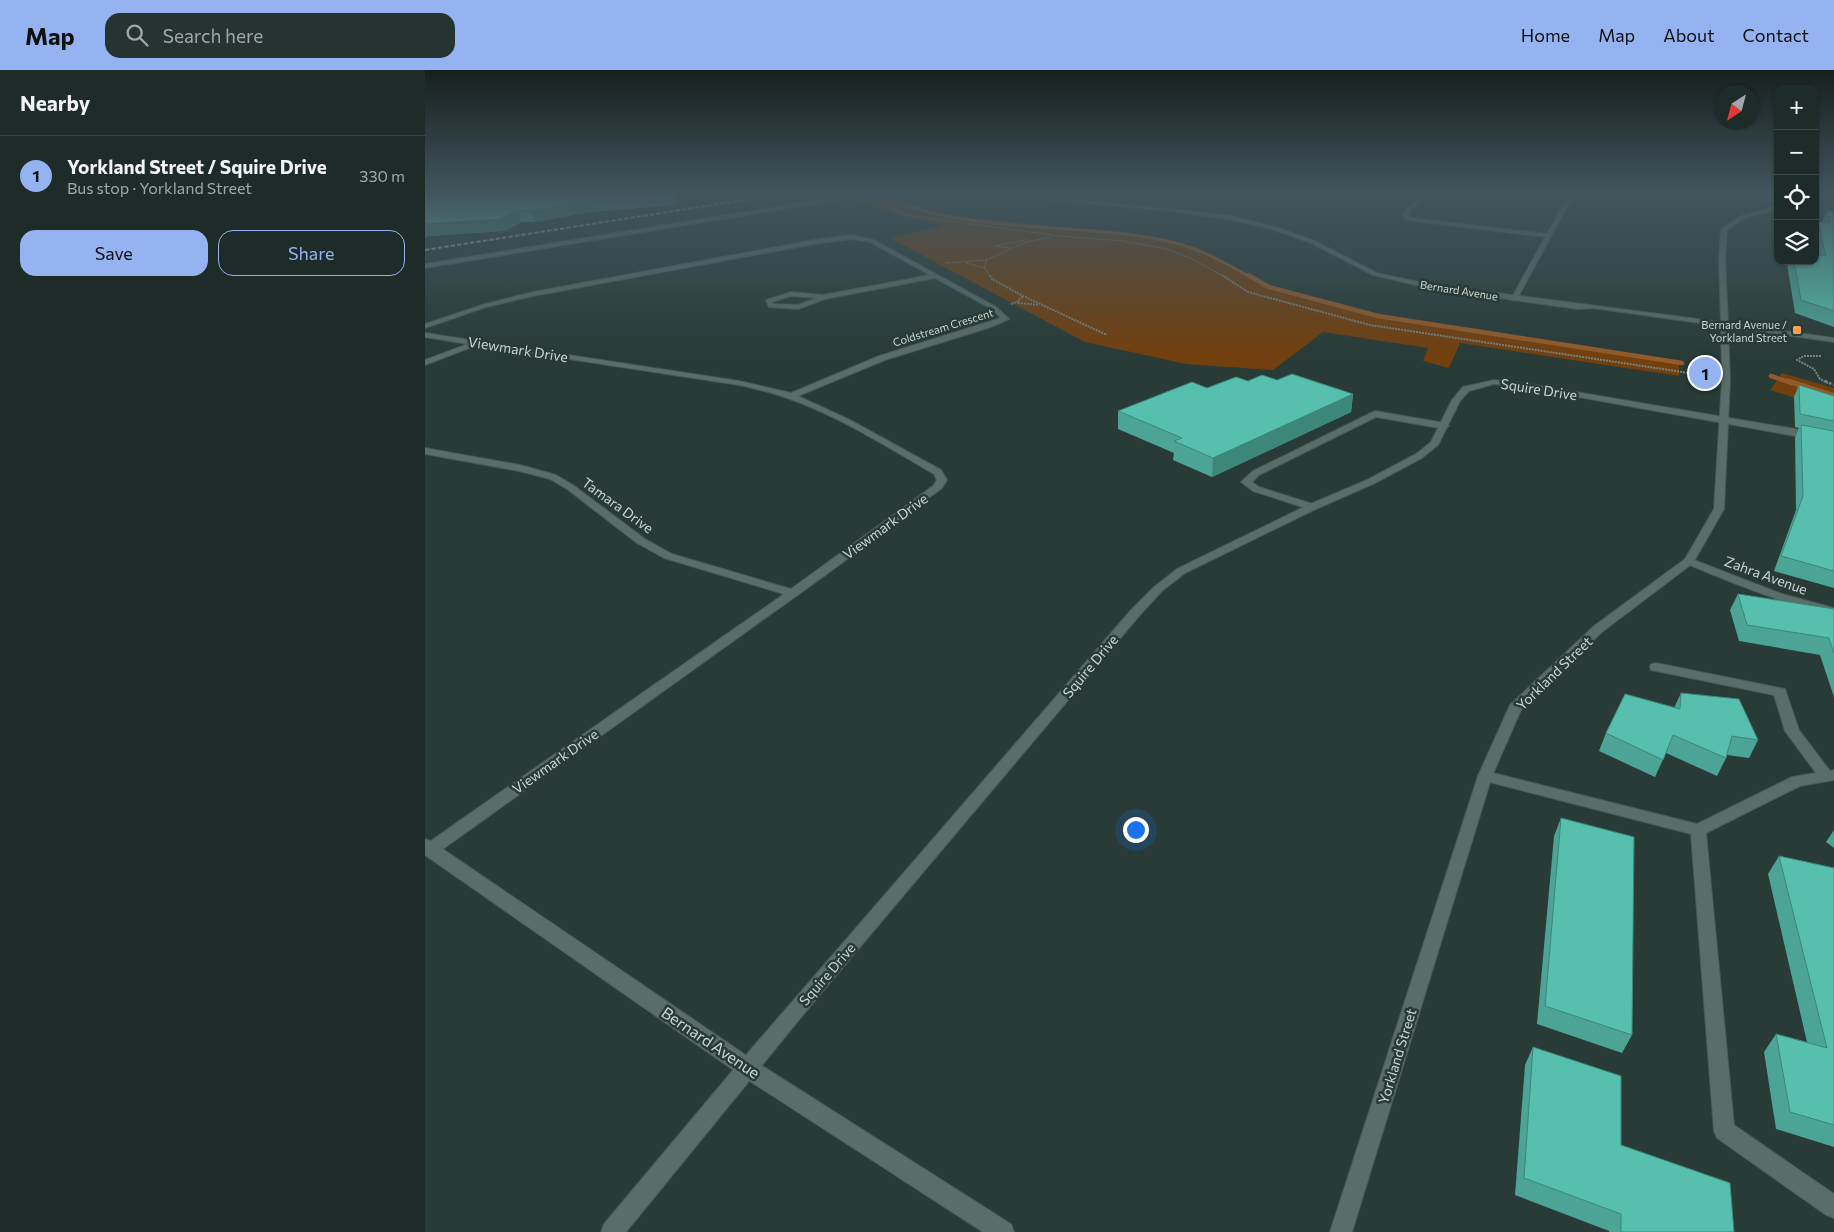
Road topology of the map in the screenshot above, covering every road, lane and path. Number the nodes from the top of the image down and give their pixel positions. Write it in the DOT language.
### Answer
graph roads {
  1 [pos="535,248"];
  2 [pos="780,248"];
  3 [pos="885,248"];
  4 [pos="1011,248"];
  5 [pos="1163,248"];
  6 [pos="1325,248"];
  7 [pos="1542,248"];
  8 [pos="1723,248"];
  9 [pos="985,260"];
  10 [pos="961,262"];
  11 [pos="425,266"];
  12 [pos="917,266"];
  13 [pos="985,268"];
  14 [pos="935,276"];
  15 [pos="823,296"];
  16 [pos="1514,299"];
  17 [pos="1017,302"];
  18 [pos="1041,305"];
  19 [pos="425,326"];
  20 [pos="1723,326"];
  21 [pos="425,335"];
  22 [pos="1107,335"];
  23 [pos="1834,341"];
  24 [pos="478,343"];
  25 [pos="1824,356"];
  26 [pos="425,363"];
  27 [pos="1689,373"];
  28 [pos="1834,385"];
  29 [pos="791,396"];
  30 [pos="1723,419"];
  31 [pos="1445,426"];
  32 [pos="1834,440"];
  33 [pos="425,451"];
  34 [pos="1312,506"];
  35 [pos="1689,561"];
  36 [pos="792,593"];
  37 [pos="1834,612"];
  38 [pos="1656,667"];
  39 [pos="1829,775"];
  40 [pos="1485,776"];
  41 [pos="1698,830"];
  42 [pos="427,847"];
  43 [pos="746,1067"];
  44 [pos="1834,1207"];
  45 [pos="612,1232"];
  46 [pos="1003,1232"];
  47 [pos="1341,1232"];
  1 -- 11 [label="street"];
  2 -- 19 [label="street, Coldstream Crescent"];
  3 -- 12 [label="street, Coldstream Crescent"];
  4 -- 9 [label="path"];
  5 -- 27 [label="path"];
  6 -- 16 [label="street, Bernard Avenue"];
  7 -- 16 [label="street"];
  8 -- 20 [label="street, Yorkland Street"];
  9 -- 10 [label="path"];
  9 -- 13 [label="path"];
  10 -- 12 [label="path"];
  10 -- 13 [label="path"];
  12 -- 14 [label="street, Coldstream Crescent"];
  13 -- 18 [label="path"];
  14 -- 15 [label="street"];
  14 -- 29 [label="street, Coldstream Crescent"];
  15 -- 15 [label="street"];
  16 -- 20 [label="street, Bernard Avenue"];
  17 -- 18 [label="path"];
  18 -- 22 [label="path"];
  20 -- 23 [label="street, Bernard Avenue"];
  20 -- 30 [label="street, Yorkland Street"];
  21 -- 24 [label="street, Viewmark Drive"];
  24 -- 26 [label="street"];
  24 -- 29 [label="street, Viewmark Drive"];
  25 -- 28 [label="path"];
  29 -- 36 [label="street, Viewmark Drive"];
  30 -- 31 [label="street, Squire Drive"];
  30 -- 32 [label="street"];
  30 -- 35 [label="street, Yorkland Street"];
  31 -- 34 [label="street, Squire Drive"];
  31 -- 34 [label="street"];
  33 -- 36 [label="street, Tamara Drive"];
  34 -- 43 [label="street, Squire Drive"];
  35 -- 37 [label="street, Zahra Avenue"];
  35 -- 40 [label="street, Yorkland Street"];
  36 -- 42 [label="street, Viewmark Drive"];
  38 -- 39 [label="street"];
  39 -- 41 [label="street"];
  40 -- 41 [label="street"];
  40 -- 47 [label="street, Yorkland Street"];
  41 -- 44 [label="street"];
  42 -- 43 [label="street, Bernard Avenue"];
  43 -- 45 [label="street, Squire Drive"];
  43 -- 46 [label="street, Bernard Avenue"];
}
